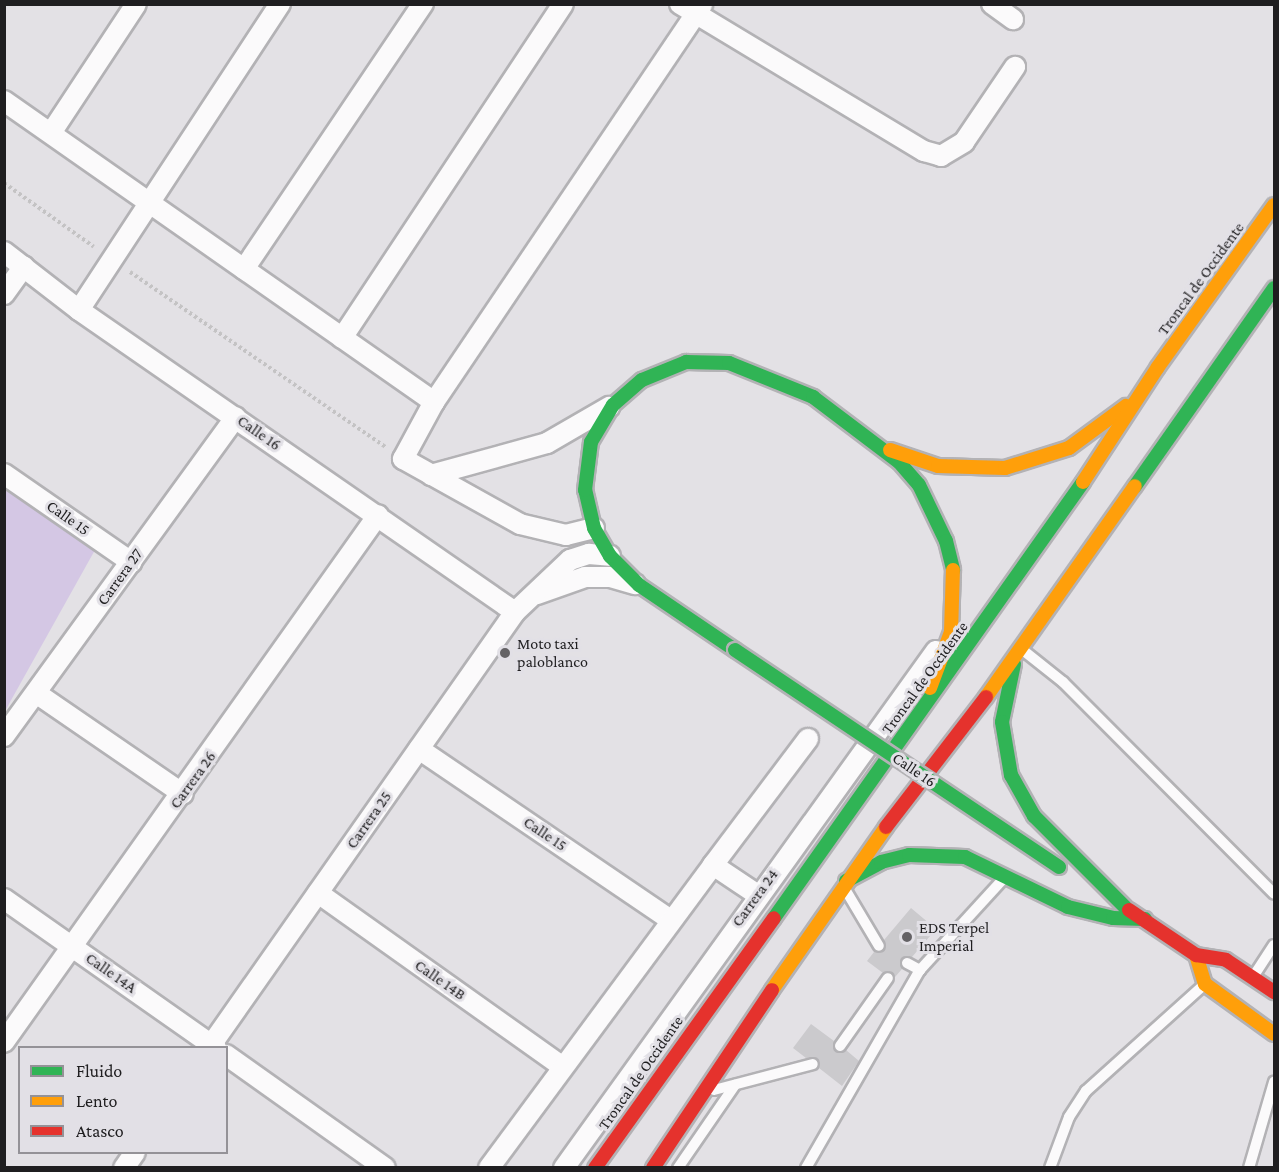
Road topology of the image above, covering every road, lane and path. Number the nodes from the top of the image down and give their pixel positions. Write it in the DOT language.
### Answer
graph roads {
  1 [pos="136,4"];
  2 [pos="280,4"];
  3 [pos="423,4"];
  4 [pos="563,4"];
  5 [pos="993,4"];
  6 [pos="692,8"];
  7 [pos="1013,19"];
  8 [pos="1015,67"];
  9 [pos="4,101"];
  10 [pos="51,133"];
  11 [pos="4,183"];
  12 [pos="148,201"];
  13 [pos="1275,204"];
  14 [pos="4,252"];
  15 [pos="111,259"];
  16 [pos="24,266"];
  17 [pos="244,269"];
  18 [pos="1275,288"];
  19 [pos="4,294"];
  20 [pos="79,310"];
  21 [pos="342,338"];
  22 [pos="1158,367"];
  23 [pos="434,402"];
  24 [pos="613,405"];
  25 [pos="236,417"];
  26 [pos="874,443"];
  27 [pos="404,459"];
  28 [pos="4,474"];
  29 [pos="431,475"];
  30 [pos="378,515"];
  31 [pos="594,528"];
  32 [pos="610,556"];
  33 [pos="131,562"];
  34 [pos="639,585"];
  35 [pos="532,596"];
  36 [pos="515,612"];
  37 [pos="951,632"];
  38 [pos="1020,647"];
  39 [pos="36,693"];
  40 [pos="918,715"];
  41 [pos="4,736"];
  42 [pos="808,739"];
  43 [pos="419,748"];
  44 [pos="183,794"];
  45 [pos="713,866"];
  46 [pos="1007,874"];
  47 [pos="842,884"];
  48 [pos="318,893"];
  49 [pos="1275,894"];
  50 [pos="758,895"];
  51 [pos="4,899"];
  52 [pos="1125,907"];
  53 [pos="1144,919"];
  54 [pos="671,920"];
  55 [pos="1275,945"];
  56 [pos="879,946"];
  57 [pos="72,947"];
  58 [pos="1196,955"];
  59 [pos="907,963"];
  60 [pos="920,970"];
  61 [pos="888,978"];
  62 [pos="1253,978"];
  63 [pos="1205,984"];
  64 [pos="1275,992"];
  65 [pos="1275,1034"];
  66 [pos="4,1042"];
  67 [pos="213,1046"];
  68 [pos="217,1046"];
  69 [pos="840,1046"];
  70 [pos="228,1056"];
  71 [pos="813,1064"];
  72 [pos="561,1066"];
  73 [pos="1275,1082"];
  74 [pos="735,1085"];
  75 [pos="708,1091"];
  76 [pos="134,1154"];
  77 [pos="124,1167"];
  78 [pos="385,1167"];
  79 [pos="489,1167"];
  80 [pos="564,1167"];
  81 [pos="595,1167"];
  82 [pos="653,1167"];
  83 [pos="678,1167"];
  84 [pos="806,1167"];
  85 [pos="1050,1167"];
  86 [pos="1249,1167"];
  1 -- 10 [label="street"];
  2 -- 12 [label="street"];
  3 -- 17 [label="street"];
  4 -- 21 [label="street"];
  5 -- 7 [label="street"];
  6 -- 8 [label="street"];
  6 -- 23 [label="street"];
  9 -- 10 [label="street"];
  10 -- 12 [label="street"];
  11 -- 15 [label="path"];
  12 -- 15 [label="street"];
  12 -- 17 [label="street"];
  13 -- 22 [label="main road, Troncal de Occidente"];
  14 -- 16 [label="street, Calle 16"];
  15 -- 20 [label="street"];
  15 -- 27 [label="path"];
  16 -- 19 [label="street"];
  16 -- 20 [label="street, Calle 16"];
  17 -- 21 [label="street"];
  18 -- 38 [label="main road"];
  20 -- 25 [label="street, Calle 16"];
  21 -- 23 [label="street"];
  22 -- 26 [label="main road"];
  22 -- 40 [label="main road, Troncal de Occidente"];
  23 -- 27 [label="street"];
  24 -- 26 [label="main road, Calle 16"];
  24 -- 29 [label="street"];
  24 -- 31 [label="main road, Calle 16"];
  25 -- 30 [label="street, Calle 16"];
  25 -- 33 [label="street, Carrera 27"];
  26 -- 37 [label="main road"];
  27 -- 29 [label="street"];
  28 -- 33 [label="street, Calle 15"];
  29 -- 31 [label="street"];
  30 -- 36 [label="street, Calle 16"];
  30 -- 44 [label="street, Carrera 26"];
  31 -- 32 [label="main road, Calle 16"];
  32 -- 34 [label="main road, Calle 16"];
  32 -- 35 [label="street, Carrera 25"];
  33 -- 39 [label="street, Carrera 27"];
  34 -- 35 [label="street"];
  34 -- 52 [label="main road, Calle 16, bridge"];
  35 -- 36 [label="street, Carrera 25"];
  36 -- 43 [label="street, Carrera 25"];
  37 -- 40 [label="main road"];
  37 -- 50 [label="street, Carrera 24"];
  38 -- 47 [label="main road"];
  38 -- 49 [label="lane"];
  38 -- 52 [label="main road"];
  39 -- 41 [label="street, Carrera 27"];
  39 -- 44 [label="street"];
  40 -- 81 [label="main road, Troncal de Occidente"];
  42 -- 45 [label="street"];
  43 -- 48 [label="street, Carrera 25"];
  43 -- 54 [label="street, Calle 15"];
  44 -- 57 [label="street, Carrera 26"];
  45 -- 50 [label="street"];
  45 -- 54 [label="street"];
  46 -- 47 [label="main road"];
  46 -- 53 [label="main road"];
  46 -- 60 [label="lane"];
  47 -- 56 [label="lane"];
  47 -- 75 [label="main road"];
  48 -- 68 [label="street, Carrera 25"];
  48 -- 72 [label="street, Calle 14B"];
  50 -- 80 [label="street, Carrera 24"];
  51 -- 57 [label="street, Calle 14A"];
  52 -- 53 [label="main road, Calle 16"];
  53 -- 58 [label="main road, Calle 16"];
  54 -- 72 [label="street"];
  55 -- 62 [label="lane"];
  57 -- 66 [label="street, Carrera 26"];
  57 -- 67 [label="street, Calle 14A"];
  58 -- 62 [label="main road, Calle 16"];
  58 -- 63 [label="main road"];
  59 -- 60 [label="lane"];
  60 -- 84 [label="lane"];
  61 -- 69 [label="lane"];
  62 -- 64 [label="main road, Calle 16"];
  63 -- 65 [label="main road"];
  63 -- 85 [label="lane"];
  70 -- 78 [label="street, Calle 14A"];
  71 -- 74 [label="lane"];
  72 -- 79 [label="street"];
  73 -- 86 [label="lane"];
  74 -- 75 [label="lane"];
  74 -- 83 [label="lane"];
  75 -- 82 [label="main road"];
  76 -- 77 [label="street"];
}
